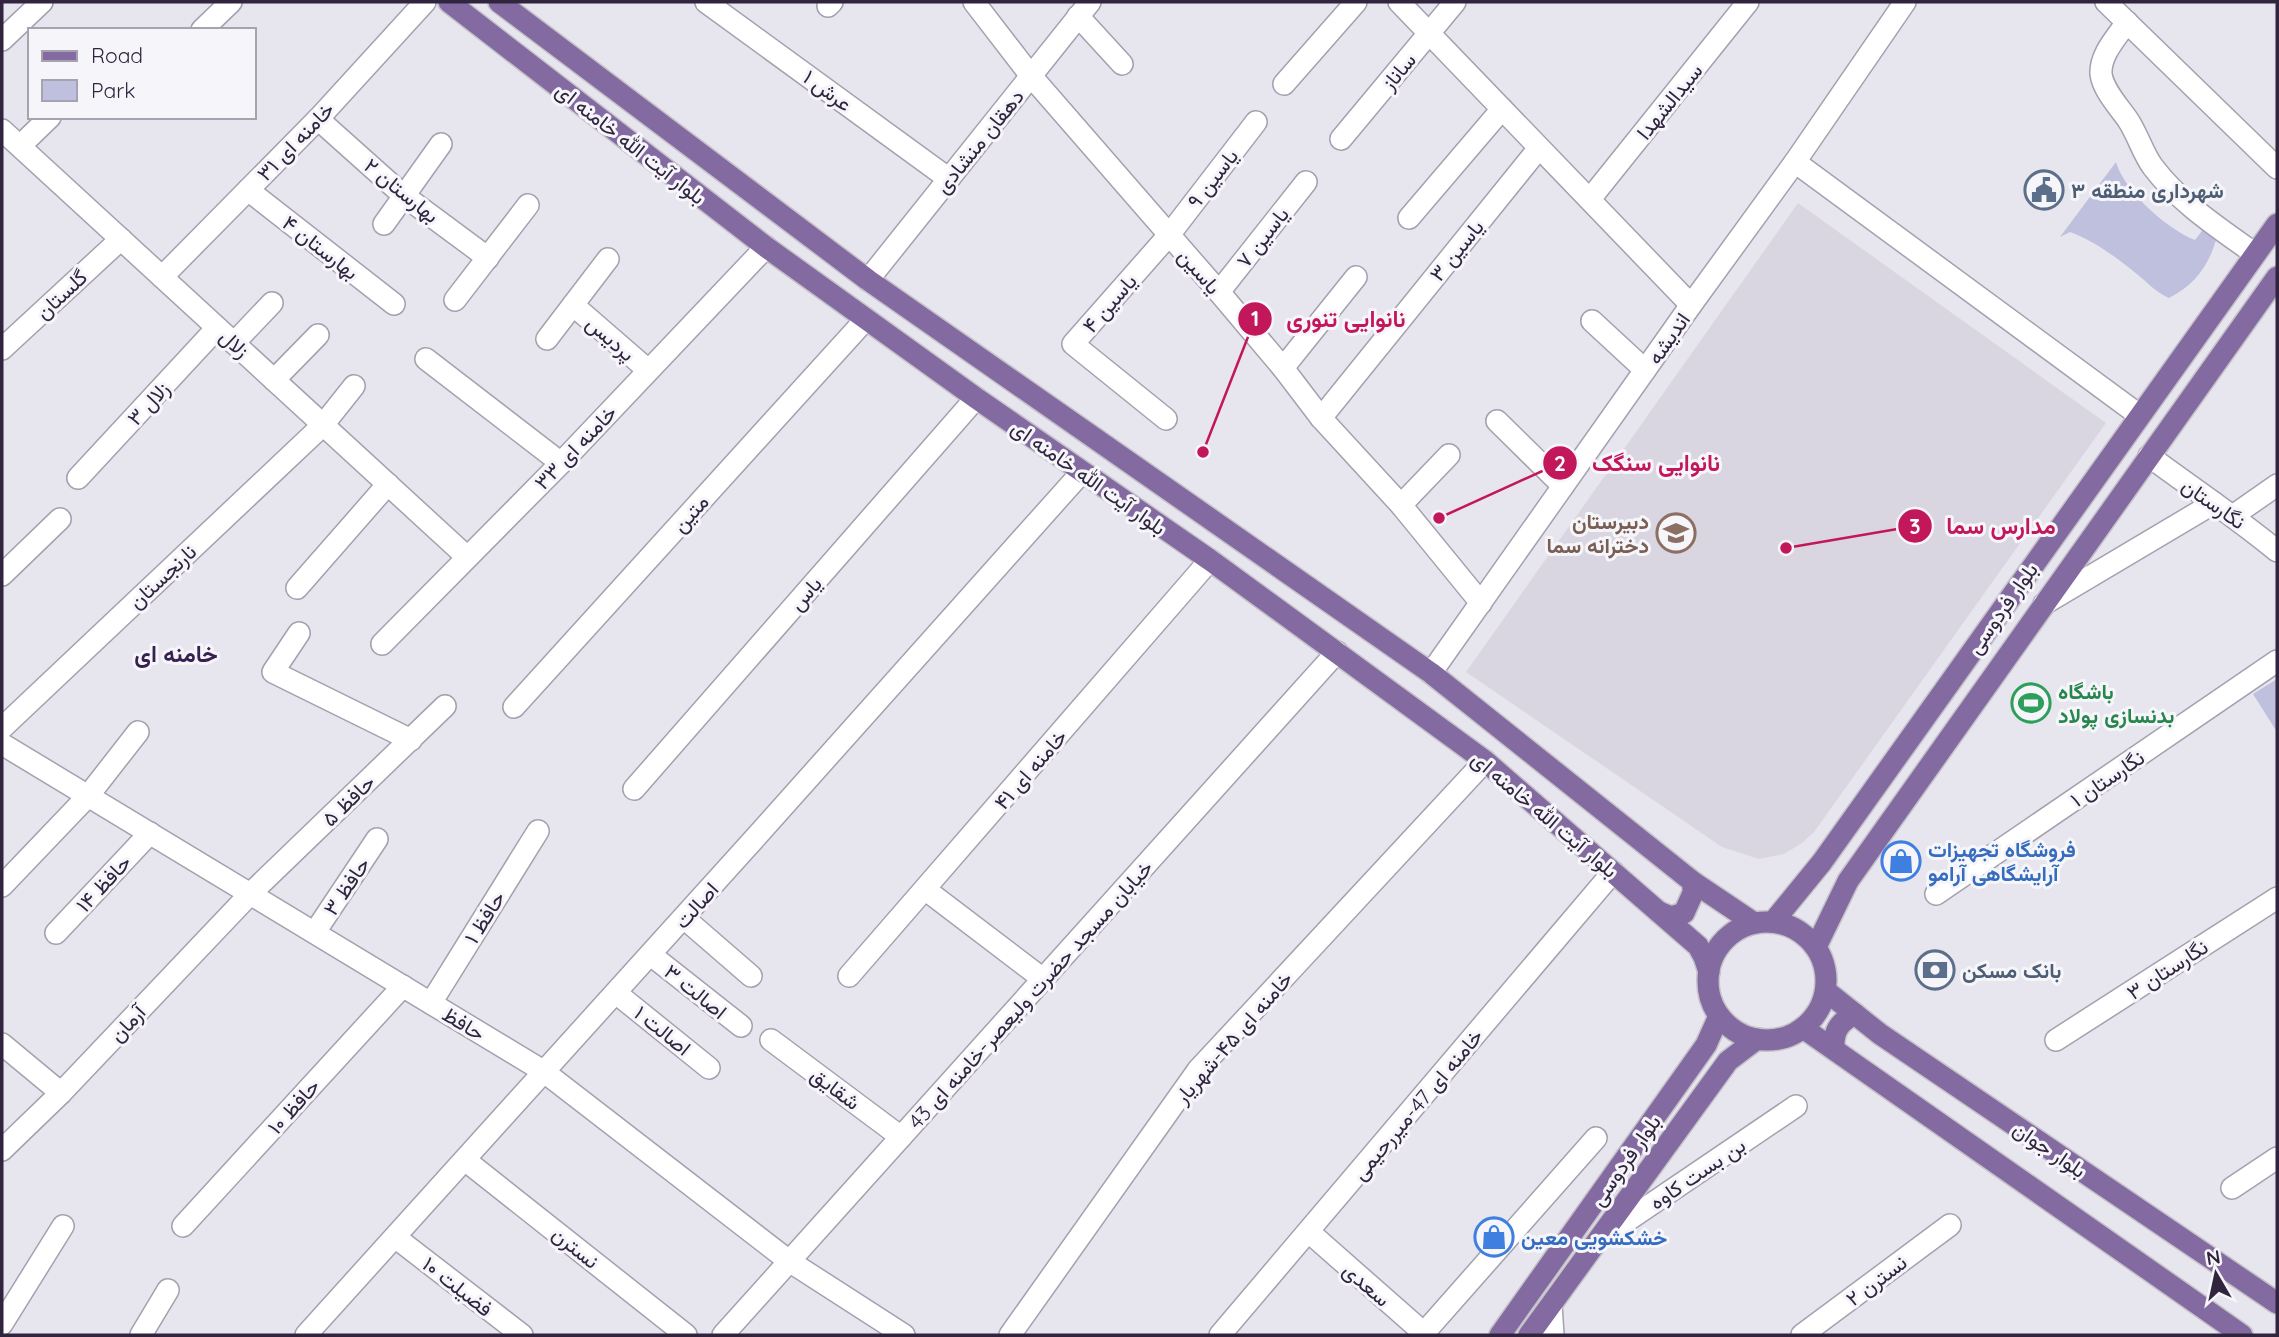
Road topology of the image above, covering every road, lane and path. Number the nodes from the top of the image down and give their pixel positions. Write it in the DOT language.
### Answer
graph roads {
  1 [pos="42,2"];
  2 [pos="231,2"];
  3 [pos="425,2"];
  4 [pos="449,2"];
  5 [pos="499,2"];
  6 [pos="706,2"];
  7 [pos="974,2"];
  8 [pos="1356,2"];
  9 [pos="1399,2"];
  10 [pos="1455,2"];
  11 [pos="1748,2"];
  12 [pos="1905,2"];
  13 [pos="2106,2"];
  14 [pos="1084,9"];
  15 [pos="2127,22"];
  16 [pos="204,28"];
  17 [pos="1429,33"];
  18 [pos="2,40"];
  19 [pos="1122,64"];
  20 [pos="1031,76"];
  21 [pos="1284,84"];
  22 [pos="1502,109"];
  23 [pos="45,119"];
  24 [pos="318,119"];
  25 [pos="1256,122"];
  26 [pos="7,136"];
  27 [pos="1341,139"];
  28 [pos="441,144"];
  29 [pos="1539,148"];
  30 [pos="1795,162"];
  31 [pos="2277,168"];
  32 [pos="949,179"];
  33 [pos="1306,182"];
  34 [pos="248,190"];
  35 [pos="403,195"];
  36 [pos="1590,199"];
  37 [pos="528,205"];
  38 [pos="1409,218"];
  39 [pos="384,224"];
  40 [pos="2277,224"];
  41 [pos="1169,234"];
  42 [pos="121,239"];
  43 [pos="766,247"];
  44 [pos="2255,254"];
  45 [pos="488,258"];
  46 [pos="608,259"];
  47 [pos="162,276"];
  48 [pos="1356,277"];
  49 [pos="2277,277"];
  50 [pos="868,280"];
  51 [pos="1219,292"];
  52 [pos="454,300"];
  53 [pos="272,303"];
  54 [pos="394,304"];
  55 [pos="573,305"];
  56 [pos="1691,305"];
  57 [pos="866,319"];
  58 [pos="1592,321"];
  59 [pos="218,328"];
  60 [pos="318,335"];
  61 [pos="547,339"];
  62 [pos="234,343"];
  63 [pos="2,349"];
  64 [pos="426,359"];
  65 [pos="1283,368"];
  66 [pos="648,370"];
  67 [pos="1645,370"];
  68 [pos="274,380"];
  69 [pos="354,386"];
  70 [pos="975,398"];
  71 [pos="2139,415"];
  72 [pos="1321,418"];
  73 [pos="1166,419"];
  74 [pos="1497,421"];
  75 [pos="323,425"];
  76 [pos="1449,455"];
  77 [pos="2149,456"];
  78 [pos="561,463"];
  79 [pos="1082,472"];
  80 [pos="78,478"];
  81 [pos="388,485"];
  82 [pos="2277,485"];
  83 [pos="1563,486"];
  84 [pos="2214,503"];
  85 [pos="1401,505"];
  86 [pos="2234,515"];
  87 [pos="60,519"];
  88 [pos="2277,551"];
  89 [pos="467,557"];
  90 [pos="1210,560"];
  91 [pos="2,575"];
  92 [pos="297,588"];
  93 [pos="1481,603"];
  94 [pos="2044,604"];
  95 [pos="299,633"];
  96 [pos="382,644"];
  97 [pos="1337,652"];
  98 [pos="2277,661"];
  99 [pos="1431,673"];
  100 [pos="445,706"];
  101 [pos="514,707"];
  102 [pos="2,728"];
  103 [pos="138,732"];
  104 [pos="411,740"];
  105 [pos="2,744"];
  106 [pos="1485,761"];
  107 [pos="634,789"];
  108 [pos="88,796"];
  109 [pos="538,831"];
  110 [pos="150,834"];
  111 [pos="377,839"];
  112 [pos="1613,872"];
  113 [pos="1693,882"];
  114 [pos="2,886"];
  115 [pos="926,890"];
  116 [pos="250,894"];
  117 [pos="1936,894"];
  118 [pos="2277,898"];
  119 [pos="1659,912"];
  120 [pos="684,918"];
  121 [pos="1763,923"];
  122 [pos="314,932"];
  123 [pos="56,933"];
  124 [pos="1816,947"];
  125 [pos="651,955"];
  126 [pos="1709,972"];
  127 [pos="751,976"];
  128 [pos="849,976"];
  129 [pos="1043,979"];
  130 [pos="403,986"];
  131 [pos="1826,991"];
  132 [pos="616,993"];
  133 [pos="431,1003"];
  134 [pos="1855,1014"];
  135 [pos="1719,1016"];
  136 [pos="741,1026"];
  137 [pos="1803,1028"];
  138 [pos="1757,1039"];
  139 [pos="771,1040"];
  140 [pos="2056,1040"];
  141 [pos="2,1044"];
  142 [pos="1834,1049"];
  143 [pos="709,1068"];
  144 [pos="543,1071"];
  145 [pos="61,1093"];
  146 [pos="1796,1105"];
  147 [pos="901,1137"];
  148 [pos="1596,1138"];
  149 [pos="2,1150"];
  150 [pos="2277,1157"];
  151 [pos="465,1160"];
  152 [pos="2232,1188"];
  153 [pos="1950,1225"];
  154 [pos="63,1226"];
  155 [pos="183,1226"];
  156 [pos="1309,1232"];
  157 [pos="395,1237"];
  158 [pos="1598,1240"];
  159 [pos="789,1261"];
  160 [pos="168,1290"];
  161 [pos="2277,1303"];
  162 [pos="1551,1305"];
  163 [pos="2,1324"];
  164 [pos="1425,1334"];
  165 [pos="141,1335"];
  166 [pos="306,1335"];
  167 [pos="522,1335"];
  168 [pos="686,1335"];
  169 [pos="723,1335"];
  170 [pos="904,1335"];
  171 [pos="1010,1335"];
  172 [pos="1220,1335"];
  173 [pos="1500,1335"];
  174 [pos="1529,1335"];
  175 [pos="1553,1335"];
  176 [pos="1802,1335"];
  177 [pos="2242,1335"];
  1 -- 18 [label="street"];
  2 -- 16 [label="street"];
  3 -- 24 [label="street, خامنه ای ۳۱"];
  4 -- 43 [label="main road, بلوار آیت الله خامنه ای"];
  5 -- 50 [label="main road, بلوار آیت الله خامنه ای"];
  6 -- 32 [label="street, عرش ۱"];
  7 -- 20 [label="street, یاسین"];
  8 -- 21 [label="street"];
  9 -- 17 [label="street"];
  10 -- 17 [label="street, ساناز"];
  11 -- 36 [label="street, سیدالشهدا"];
  12 -- 30 [label="street, اندیشه"];
  13 -- 15 [label="street"];
  14 -- 19 [label="street"];
  14 -- 20 [label="street, دهقان منشادی"];
  15 -- 31 [label="street"];
  15 -- 44 [label="street"];
  17 -- 22 [label="street"];
  17 -- 27 [label="street, ساناز"];
  20 -- 32 [label="street, دهقان منشادی"];
  20 -- 41 [label="street, یاسین"];
  22 -- 29 [label="street"];
  22 -- 38 [label="street"];
  23 -- 26 [label="street"];
  24 -- 34 [label="street, خامنه ای ۳۱"];
  24 -- 35 [label="street, بهارستان ۲"];
  25 -- 41 [label="street, یاسین ۹"];
  26 -- 42 [label="street, زلال"];
  28 -- 35 [label="street"];
  29 -- 36 [label="street"];
  29 -- 72 [label="street, یاسین ۳"];
  30 -- 56 [label="street, اندیشه"];
  30 -- 71 [label="street"];
  32 -- 50 [label="street, دهقان منشادی"];
  33 -- 51 [label="street, یاسین ۷"];
  34 -- 47 [label="street, خامنه ای ۳۱"];
  34 -- 54 [label="street, بهارستان ۴"];
  35 -- 39 [label="street"];
  35 -- 45 [label="street, بهارستان ۲"];
  36 -- 56 [label="street"];
  37 -- 45 [label="street"];
  40 -- 44 [label="main road, بلوار فردوسی"];
  41 -- 51 [label="street, یاسین"];
  41 -- 73 [label="street, یاسین ۴"];
  42 -- 47 [label="street, زلال"];
  42 -- 63 [label="street, گلستان"];
  43 -- 57 [label="main road, بلوار آیت الله خامنه ای"];
  43 -- 66 [label="street, خامنه ای ۳۳"];
  44 -- 71 [label="main road, بلوار فردوسی"];
  45 -- 52 [label="street"];
  46 -- 55 [label="street"];
  47 -- 59 [label="street, زلال"];
  48 -- 65 [label="street"];
  49 -- 77 [label="main road, بلوار فردوسی"];
  50 -- 99 [label="main road, بلوار آیت الله خامنه ای"];
  51 -- 65 [label="street, یاسین"];
  53 -- 62 [label="street"];
  55 -- 61 [label="street"];
  55 -- 66 [label="street, پردیس"];
  56 -- 67 [label="street, اندیشه"];
  57 -- 70 [label="main road, بلوار آیت الله خامنه ای"];
  57 -- 101 [label="street, متین"];
  58 -- 67 [label="street"];
  59 -- 62 [label="street, زلال"];
  59 -- 80 [label="street, ۳ زلال"];
  60 -- 68 [label="street"];
  62 -- 68 [label="street, زلال"];
  64 -- 78 [label="street"];
  65 -- 72 [label="street, یاسین"];
  66 -- 78 [label="street, خامنه ای ۳۳"];
  67 -- 83 [label="street, اندیشه"];
  68 -- 75 [label="street, زلال"];
  69 -- 75 [label="street, نارنجستان"];
  70 -- 79 [label="main road, بلوار آیت الله خامنه ای"];
  70 -- 107 [label="street, یاس"];
  71 -- 121 [label="main road, بلوار فردوسی"];
  72 -- 85 [label="street, یاسین"];
  74 -- 83 [label="street"];
  75 -- 81 [label="street, زلال"];
  75 -- 102 [label="street, نارنجستان"];
  76 -- 85 [label="street"];
  77 -- 84 [label="street, نگارستان"];
  77 -- 94 [label="main road, بلوار فردوسی"];
  78 -- 89 [label="street, خامنه ای ۳۳"];
  79 -- 90 [label="main road, بلوار آیت الله خامنه ای"];
  79 -- 120 [label="street, اصالت"];
  81 -- 89 [label="street, زلال"];
  81 -- 92 [label="street"];
  82 -- 86 [label="street"];
  83 -- 93 [label="street, اندیشه"];
  84 -- 86 [label="street, نگارستان"];
  84 -- 94 [label="street"];
  85 -- 93 [label="street, یاسین"];
  86 -- 88 [label="street, نگارستان"];
  87 -- 91 [label="street"];
  89 -- 96 [label="street, خامنه ای ۳۳"];
  90 -- 97 [label="main road, بلوار آیت الله خامنه ای"];
  90 -- 115 [label="street, خامنه ای ۴۱"];
  93 -- 99 [label="street, اندیشه"];
  94 -- 124 [label="main road, بلوار فردوسی"];
  95 -- 104 [label="street"];
  97 -- 106 [label="main road, بلوار آیت الله خامنه ای"];
  97 -- 129 [label="street, خیابان مسجد حضرت ولیعصر-خامنه ای 43"];
  98 -- 117 [label="street, نگارستان ۱"];
  99 -- 113 [label="main road, بلوار آیت الله خامنه ای"];
  100 -- 104 [label="street, حافظ ۵"];
  103 -- 108 [label="street"];
  104 -- 116 [label="street, حافظ ۵"];
  105 -- 108 [label="street, حافظ"];
  106 -- 112 [label="main road, بلوار آیت الله خامنه ای"];
  106 -- 171 [label="street, خامنه ای ۴۵-شهریار"];
  108 -- 110 [label="street, حافظ"];
  108 -- 114 [label="street"];
  109 -- 133 [label="street, حافظ ۱"];
  110 -- 116 [label="street, حافظ"];
  110 -- 123 [label="street, حافظ ۱۴"];
  111 -- 122 [label="street, حافظ ۳"];
  112 -- 119 [label="main road, بلوار آیت الله خامنه ای"];
  112 -- 156 [label="street, خامنه ای 47-میررحیمی"];
  113 -- 119 [label="main road"];
  113 -- 121 [label="main road, بلوار آیت الله خامنه ای"];
  115 -- 128 [label="street, خامنه ای ۴۱"];
  115 -- 129 [label="street"];
  116 -- 122 [label="street, حافظ"];
  116 -- 145 [label="street, آرمان"];
  118 -- 140 [label="street, نگارستان ۳"];
  119 -- 126 [label="main road, بلوار آیت الله خامنه ای"];
  120 -- 125 [label="street, اصالت"];
  120 -- 127 [label="street"];
  121 -- 124 [label="main road"];
  121 -- 126 [label="main road"];
  122 -- 130 [label="street, حافظ"];
  124 -- 131 [label="main road"];
  125 -- 132 [label="street, اصالت"];
  125 -- 136 [label="street, اصالت ۳"];
  126 -- 135 [label="main road"];
  129 -- 147 [label="street, خیابان مسجد حضرت ولیعصر-خامنه ای 43"];
  130 -- 133 [label="street, حافظ"];
  130 -- 155 [label="street, حافظ ۱۰"];
  131 -- 134 [label="main road, بلوار جوان"];
  131 -- 137 [label="main road"];
  132 -- 143 [label="street, اصالت ۱"];
  132 -- 144 [label="street, اصالت"];
  133 -- 144 [label="street, حافظ"];
  134 -- 142 [label="main road"];
  134 -- 161 [label="main road, بلوار جوان"];
  135 -- 138 [label="main road"];
  135 -- 173 [label="main road, بلوار فردوسی"];
  137 -- 138 [label="main road"];
  137 -- 142 [label="main road, بلوار جوان"];
  138 -- 158 [label="main road, بلوار فردوسی"];
  139 -- 147 [label="street, شقایق"];
  141 -- 145 [label="street"];
  142 -- 177 [label="main road, بلوار جوان"];
  144 -- 151 [label="street, اصالت"];
  144 -- 159 [label="street, حافظ"];
  145 -- 149 [label="street, آرمان"];
  146 -- 158 [label="street, بن بست کاوه"];
  147 -- 159 [label="street, خیابان مسجد حضرت ولیعصر-خامنه ای 43"];
  148 -- 164 [label="street"];
  150 -- 152 [label="street"];
  151 -- 157 [label="street, اصالت"];
  151 -- 168 [label="street, نسترن"];
  153 -- 176 [label="street, نسترن ۲"];
  154 -- 163 [label="street"];
  156 -- 164 [label="street, سعدی"];
  156 -- 172 [label="street, خامنه ای 47-میررحیمی"];
  157 -- 166 [label="street, اصالت"];
  157 -- 167 [label="street, فضیلت ۱۰"];
  158 -- 162 [label="main road, بلوار فردوسی"];
  159 -- 169 [label="street, خیابان مسجد حضرت ولیعصر-خامنه ای 43"];
  159 -- 170 [label="street, حافظ"];
  160 -- 165 [label="street"];
  162 -- 174 [label="main road, بلوار فردوسی"];
  162 -- 175 [label="street"];
}
